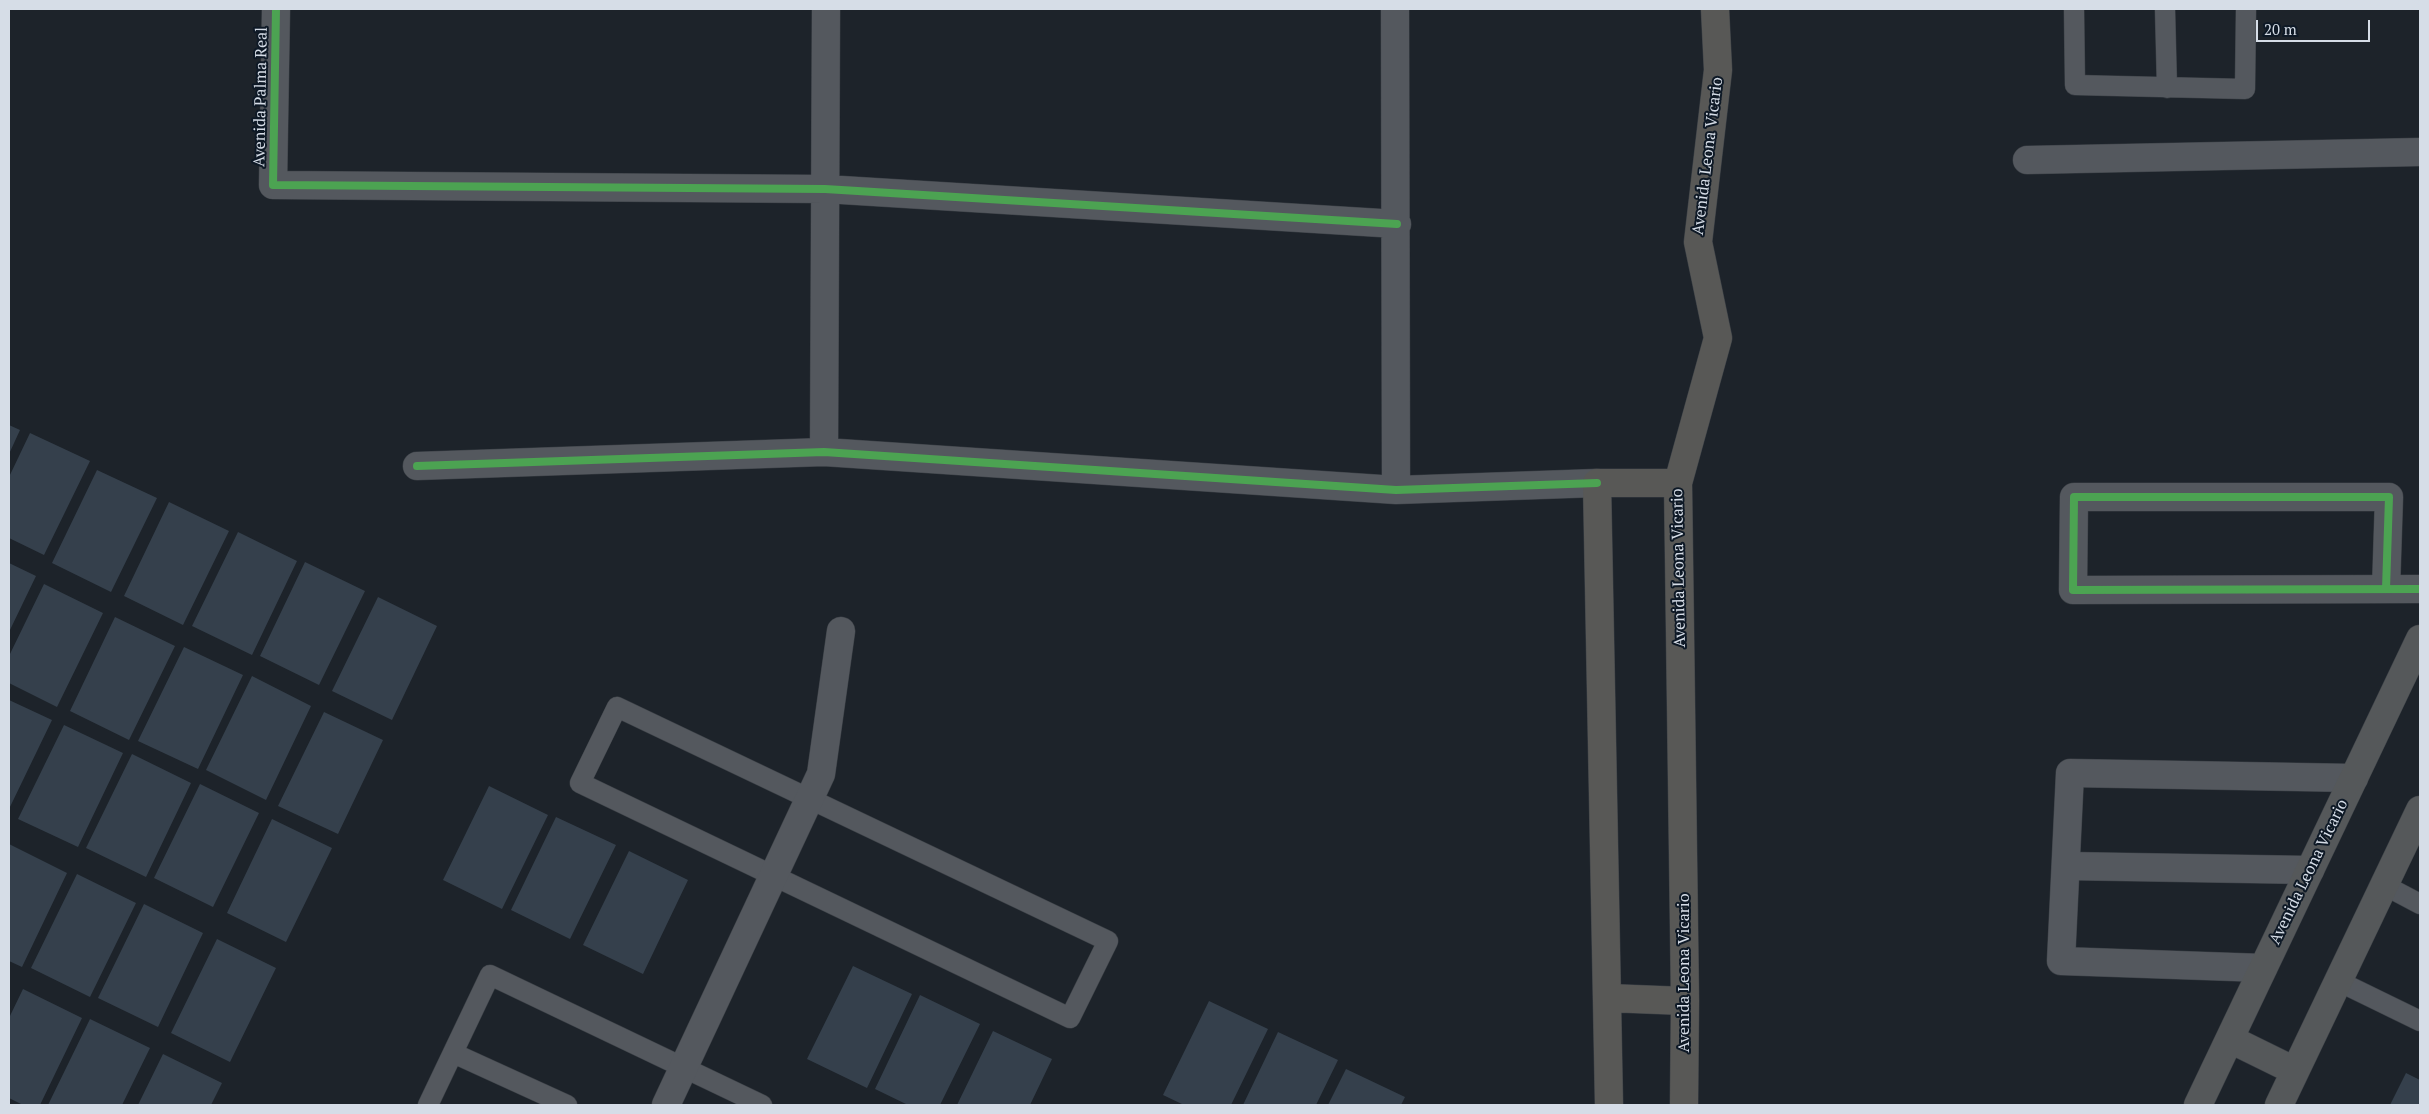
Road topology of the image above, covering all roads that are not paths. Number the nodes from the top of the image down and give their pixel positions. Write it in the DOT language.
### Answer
graph roads {
  1 [pos="276,9"];
  2 [pos="826,9"];
  3 [pos="1395,9"];
  4 [pos="1716,9"];
  5 [pos="2074,9"];
  6 [pos="2165,9"];
  7 [pos="2246,9"];
  8 [pos="2167,88"];
  9 [pos="2420,152"];
  10 [pos="2028,160"];
  11 [pos="825,189"];
  12 [pos="1397,224"];
  13 [pos="824,452"];
  14 [pos="417,466"];
  15 [pos="1597,483"];
  16 [pos="1678,483"];
  17 [pos="1396,490"];
  18 [pos="2386,589"];
  19 [pos="2420,589"];
  20 [pos="841,631"];
  21 [pos="2420,639"];
  22 [pos="2354,778"];
  23 [pos="810,799"];
  24 [pos="2420,810"];
  25 [pos="2066,866"];
  26 [pos="2310,870"];
  27 [pos="774,876"];
  28 [pos="2384,886"];
  29 [pos="2420,904"];
  30 [pos="2263,968"];
  31 [pos="2338,981"];
  32 [pos="1608,998"];
  33 [pos="1685,1001"];
  34 [pos="2420,1021"];
  35 [pos="2230,1039"];
  36 [pos="453,1053"];
  37 [pos="684,1068"];
  38 [pos="2295,1071"];
  39 [pos="428,1105"];
  40 [pos="566,1105"];
  41 [pos="666,1105"];
  42 [pos="762,1105"];
  43 [pos="1609,1105"];
  44 [pos="1684,1105"];
  45 [pos="2198,1105"];
  46 [pos="2278,1105"];
  1 -- 11 [label="street, Avenida Palma Real"];
  2 -- 11 [label="street"];
  3 -- 12 [label="street"];
  4 -- 16 [label="main road, Avenida Leona Vicario"];
  5 -- 8 [label="lane"];
  6 -- 8 [label="lane"];
  7 -- 8 [label="lane"];
  9 -- 10 [label="street"];
  11 -- 12 [label="street"];
  11 -- 13 [label="street"];
  12 -- 17 [label="street"];
  13 -- 14 [label="street"];
  13 -- 17 [label="street"];
  15 -- 16 [label="main road"];
  15 -- 17 [label="street"];
  15 -- 32 [label="main road"];
  16 -- 33 [label="main road, Avenida Leona Vicario"];
  18 -- 18 [label="street"];
  18 -- 19 [label="street"];
  20 -- 23 [label="street"];
  21 -- 22 [label="main road, Avenida Leona Vicario"];
  22 -- 25 [label="street"];
  22 -- 26 [label="main road, Avenida Leona Vicario"];
  23 -- 27 [label="street"];
  23 -- 27 [label="lane"];
  23 -- 27 [label="lane"];
  24 -- 28 [label="main road"];
  25 -- 26 [label="street"];
  25 -- 30 [label="street"];
  26 -- 30 [label="main road, Avenida Leona Vicario"];
  27 -- 37 [label="street"];
  28 -- 29 [label="lane"];
  28 -- 31 [label="main road"];
  30 -- 35 [label="main road, Avenida Leona Vicario"];
  31 -- 34 [label="lane"];
  31 -- 38 [label="main road"];
  32 -- 33 [label="main road"];
  32 -- 43 [label="main road"];
  33 -- 44 [label="main road, Avenida Leona Vicario"];
  35 -- 38 [label="main road"];
  35 -- 45 [label="main road, Avenida Leona Vicario"];
  36 -- 37 [label="lane"];
  36 -- 39 [label="lane"];
  36 -- 40 [label="lane"];
  37 -- 41 [label="street"];
  37 -- 42 [label="lane"];
  38 -- 46 [label="main road"];
}
